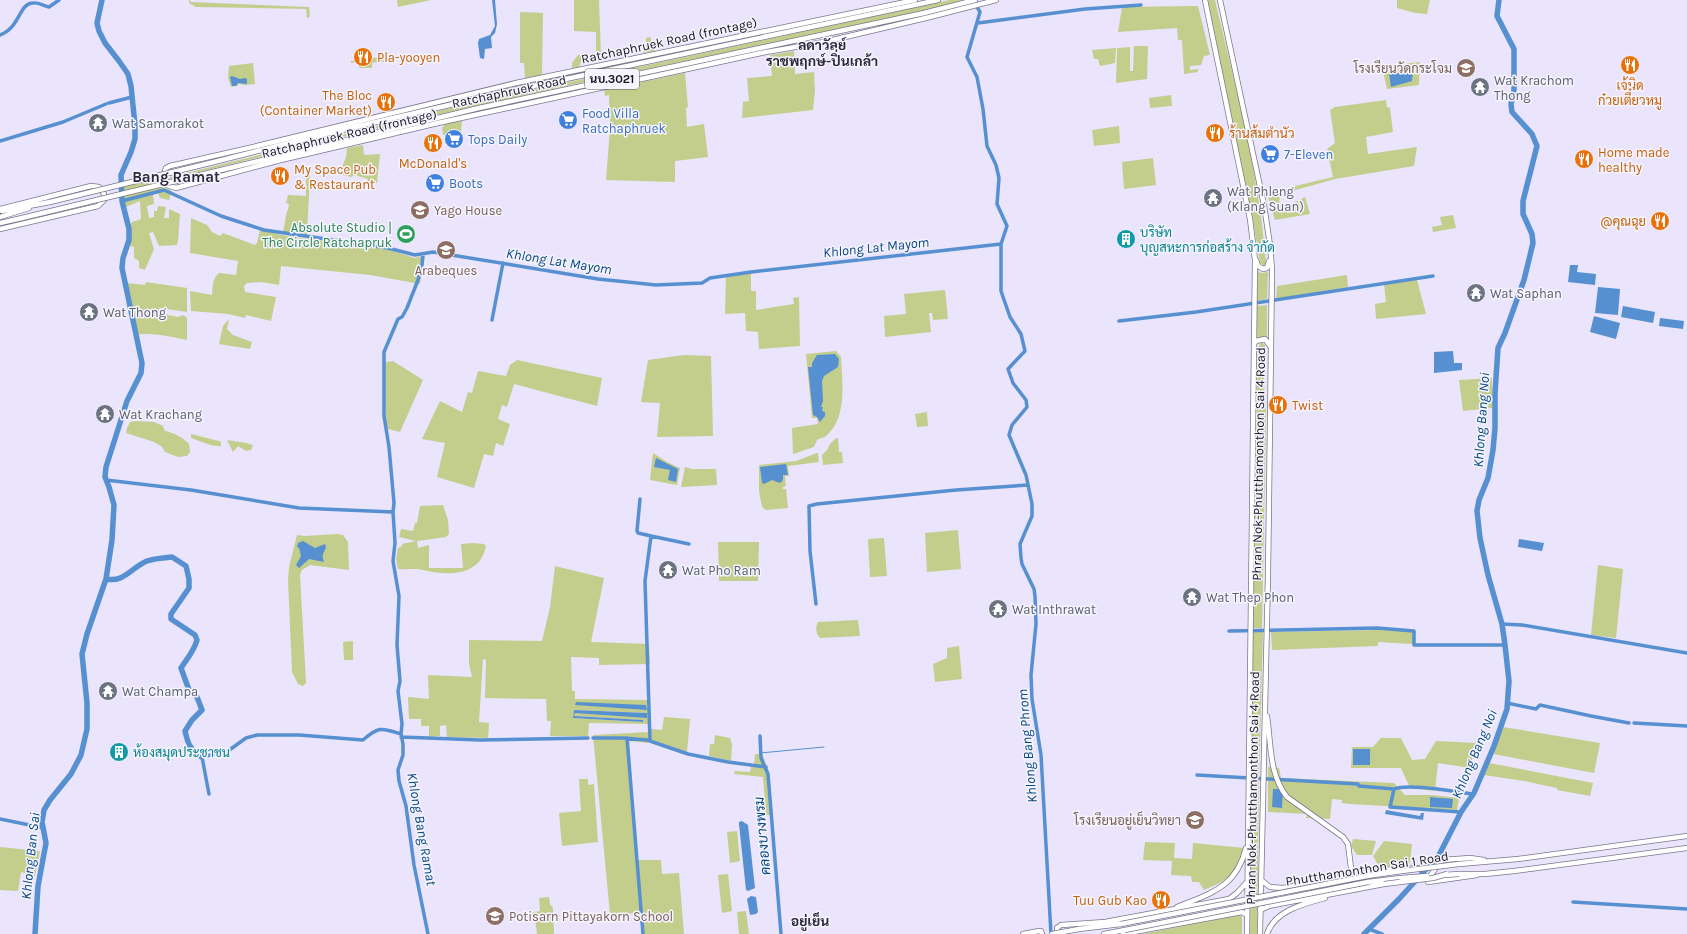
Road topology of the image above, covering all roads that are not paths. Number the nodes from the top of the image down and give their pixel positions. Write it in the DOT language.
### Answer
graph roads {
  1 [pos="915,0"];
  2 [pos="938,0"];
  3 [pos="975,0"];
  4 [pos="996,0"];
  5 [pos="1205,0"];
  6 [pos="1220,0"];
  7 [pos="826,23"];
  8 [pos="786,26"];
  9 [pos="826,34"];
  10 [pos="761,53"];
  11 [pos="585,69"];
  12 [pos="591,89"];
  13 [pos="514,90"];
  14 [pos="531,97"];
  15 [pos="340,145"];
  16 [pos="251,148"];
  17 [pos="231,157"];
  18 [pos="270,158"];
  19 [pos="48,203"];
  20 [pos="0,210"];
  21 [pos="0,216"];
  22 [pos="0,223"];
  23 [pos="0,229"];
  24 [pos="1270,245"];
  25 [pos="1254,246"];
  26 [pos="1253,346"];
  27 [pos="1270,346"];
  28 [pos="1265,701"];
  29 [pos="1687,836"];
  30 [pos="1249,840"];
  31 [pos="1687,848"];
  32 [pos="1493,861"];
  33 [pos="1447,874"];
  34 [pos="1485,874"];
  35 [pos="1366,875"];
  36 [pos="1261,880"];
  37 [pos="1248,881"];
  38 [pos="1298,885"];
  39 [pos="1351,890"];
  40 [pos="1298,900"];
  41 [pos="1208,903"];
  42 [pos="1260,910"];
  43 [pos="1166,911"];
  44 [pos="1247,915"];
  45 [pos="1209,918"];
  46 [pos="1105,922"];
  47 [pos="1081,929"];
  48 [pos="1124,932"];
  49 [pos="1023,934"];
  50 [pos="1042,934"];
  51 [pos="1052,934"];
  52 [pos="1057,934"];
  53 [pos="1104,934"];
  54 [pos="1247,934"];
  55 [pos="1260,934"];
  56 [pos="1267,934"];
  1 -- 8 [label="main road, Ratchaphruek Road (frontage) / นบ.3021"];
  2 -- 7 [label="main road, Ratchaphruek Road / นบ.3021"];
  3 -- 9 [label="main road, Ratchaphruek Road / นบ.3021"];
  4 -- 10 [label="main road, Ratchaphruek Road (frontage) / นบ.3021"];
  5 -- 25 [label="main road, Phran Nok-Phutthamonthon Sai 4 Road"];
  6 -- 24 [label="main road, Phran Nok-Phutthamonthon Sai 4 Road"];
  7 -- 8 [label="main road"];
  7 -- 13 [label="main road, Ratchaphruek Road / นบ.3021"];
  8 -- 11 [label="main road, Ratchaphruek Road (frontage) / นบ.3021"];
  9 -- 10 [label="main road"];
  9 -- 14 [label="main road, Ratchaphruek Road / นบ.3021"];
  10 -- 12 [label="main road, Ratchaphruek Road (frontage) / นบ.3021"];
  11 -- 13 [label="main road"];
  11 -- 16 [label="main road, Ratchaphruek Road (frontage) / นบ.3021"];
  12 -- 14 [label="main road"];
  12 -- 15 [label="main road, Ratchaphruek Road (frontage) / นบ.3021"];
  13 -- 17 [label="main road, Ratchaphruek Road / นบ.3021"];
  14 -- 18 [label="main road, Ratchaphruek Road / นบ.3021"];
  15 -- 16 [label="main road, Ratchaphruek Road (frontage) / นบ.3021"];
  15 -- 18 [label="main road"];
  16 -- 17 [label="main road"];
  17 -- 19 [label="main road, Ratchaphruek Road / นบ.3021, bridge"];
  18 -- 22 [label="main road, Ratchaphruek Road / นบ.3021, bridge"];
  19 -- 20 [label="main road, Ratchaphruek Road / นบ.3021"];
  19 -- 21 [label="main road"];
  20 -- 23 [label="main road, Ratchaphruek Road"];
  24 -- 25 [label="main road"];
  24 -- 27 [label="main road, Phran Nok-Phutthamonthon Sai 4 Road"];
  25 -- 26 [label="main road, Phran Nok-Phutthamonthon Sai 4 Road"];
  26 -- 27 [label="main road"];
  26 -- 30 [label="main road, Phran Nok-Phutthamonthon Sai 4 Road"];
  27 -- 28 [label="main road, Phran Nok-Phutthamonthon Sai 4 Road"];
  28 -- 35 [label="main road"];
  28 -- 36 [label="main road, Phran Nok-Phutthamonthon Sai 4 Road"];
  29 -- 32 [label="main road, Phutthamonthon Sai 1 Road"];
  30 -- 37 [label="main road, Phran Nok-Phutthamonthon Sai 4 Road"];
  30 -- 43 [label="main road"];
  31 -- 34 [label="main road, Phutthamonthon Sai 1 Road"];
  32 -- 34 [label="main road"];
  32 -- 35 [label="main road, Phutthamonthon Sai 1 Road, bridge"];
  33 -- 34 [label="main road, Phutthamonthon Sai 1 Road, bridge"];
  33 -- 39 [label="main road, bridge"];
  33 -- 48 [label="main road, Phutthamonthon Sai 1 Road, bridge"];
  35 -- 38 [label="main road"];
  35 -- 47 [label="main road, Phutthamonthon Sai 1 Road, bridge"];
  36 -- 38 [label="main road"];
  36 -- 42 [label="main road, Phran Nok-Phutthamonthon Sai 4 Road"];
  37 -- 41 [label="main road"];
  37 -- 44 [label="main road, Phran Nok-Phutthamonthon Sai 4 Road"];
  38 -- 40 [label="main road"];
  39 -- 40 [label="main road"];
  39 -- 56 [label="main road"];
  40 -- 42 [label="main road"];
  41 -- 43 [label="main road"];
  41 -- 45 [label="main road"];
  42 -- 55 [label="main road, Phran Nok-Phutthamonthon Sai 4 Road"];
  43 -- 46 [label="main road"];
  44 -- 45 [label="main road"];
  44 -- 54 [label="main road, Phran Nok-Phutthamonthon Sai 4 Road"];
  45 -- 48 [label="main road"];
  46 -- 47 [label="main road"];
  46 -- 52 [label="main road"];
  47 -- 51 [label="main road, Phutthamonthon Sai 1 Road, bridge"];
  48 -- 53 [label="main road, Phutthamonthon Sai 1 Road"];
  49 -- 50 [label="main road"];
}
